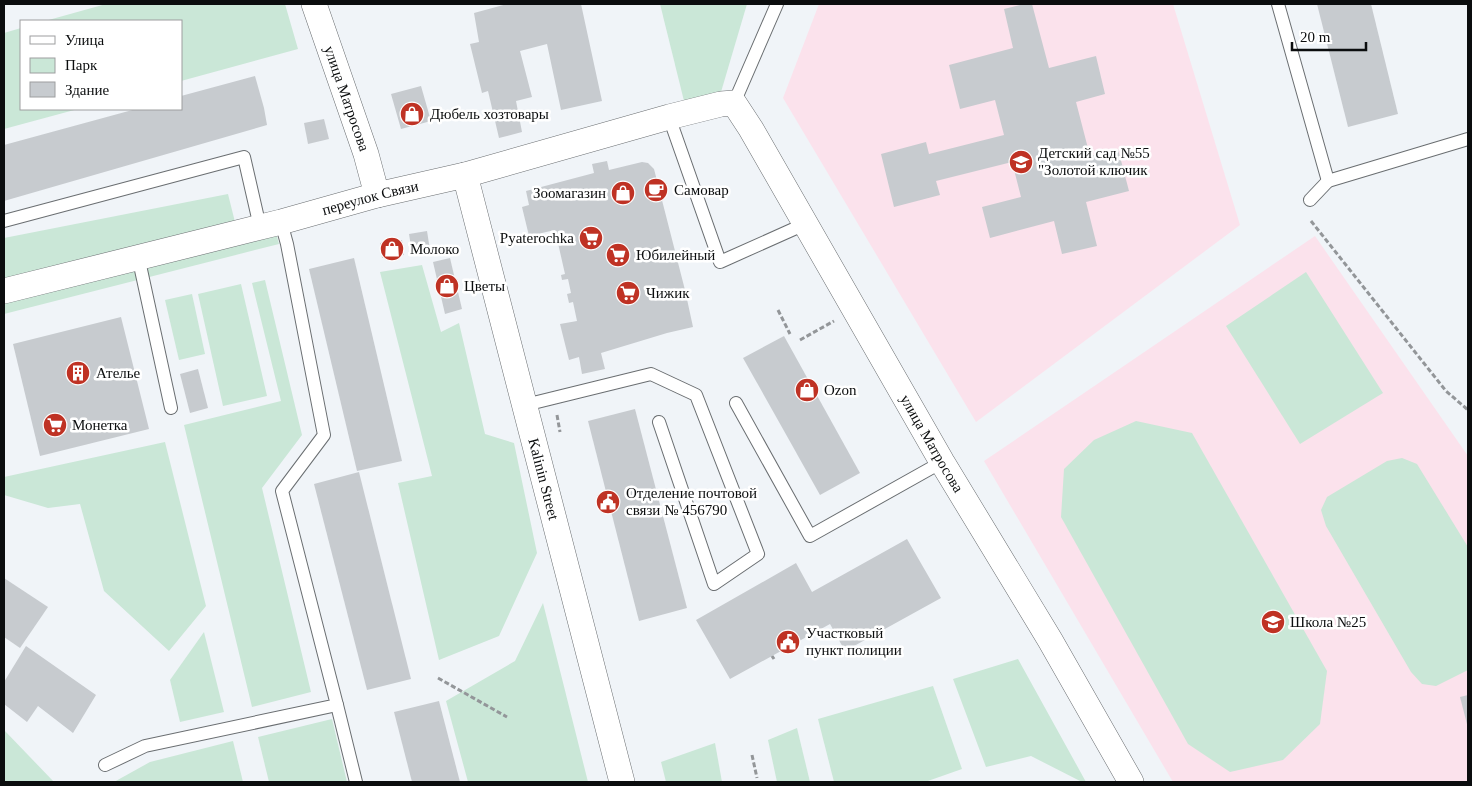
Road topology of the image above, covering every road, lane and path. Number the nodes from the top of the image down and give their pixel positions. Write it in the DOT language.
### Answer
graph roads {
  1 [pos="314,4"];
  2 [pos="777,4"];
  3 [pos="1278,4"];
  4 [pos="734,103"];
  5 [pos="669,117"];
  6 [pos="1468,139"];
  7 [pos="465,175"];
  8 [pos="1328,182"];
  9 [pos="377,195"];
  10 [pos="1310,200"];
  11 [pos="4,221"];
  12 [pos="1311,221"];
  13 [pos="270,224"];
  14 [pos="805,224"];
  15 [pos="138,256"];
  16 [pos="4,290"];
  17 [pos="778,310"];
  18 [pos="839,318"];
  19 [pos="790,334"];
  20 [pos="800,340"];
  21 [pos="736,403"];
  22 [pos="525,405"];
  23 [pos="171,408"];
  24 [pos="1468,410"];
  25 [pos="556,411"];
  26 [pos="659,422"];
  27 [pos="560,432"];
  28 [pos="942,462"];
  29 [pos="438,678"];
  30 [pos="337,704"];
  31 [pos="507,717"];
  32 [pos="752,755"];
  33 [pos="105,765"];
  34 [pos="757,778"];
  35 [pos="356,782"];
  36 [pos="622,782"];
  37 [pos="1131,782"];
  1 -- 9 [label="street, улица Матросова"];
  2 -- 4 [label="lane"];
  3 -- 8 [label="lane"];
  4 -- 5 [label="street, переулок Связи"];
  4 -- 14 [label="street, улица Матросова"];
  5 -- 7 [label="street, переулок Связи"];
  5 -- 14 [label="lane"];
  6 -- 8 [label="lane"];
  7 -- 9 [label="street, переулок Связи"];
  7 -- 22 [label="street, Kalinin Street"];
  8 -- 10 [label="lane"];
  9 -- 13 [label="street, переулок Связи"];
  11 -- 13 [label="lane"];
  12 -- 24 [label="path"];
  13 -- 15 [label="street, переулок Связи"];
  13 -- 30 [label="lane"];
  14 -- 28 [label="street, улица Матросова"];
  15 -- 16 [label="street, переулок Связи"];
  15 -- 23 [label="lane"];
  17 -- 19 [label="path"];
  18 -- 20 [label="path"];
  21 -- 28 [label="lane"];
  22 -- 26 [label="lane"];
  22 -- 36 [label="street, Kalinin Street"];
  25 -- 27 [label="path"];
  28 -- 37 [label="street, улица Матросова"];
  29 -- 31 [label="path"];
  30 -- 33 [label="lane"];
  30 -- 35 [label="lane"];
  32 -- 34 [label="path"];
}
